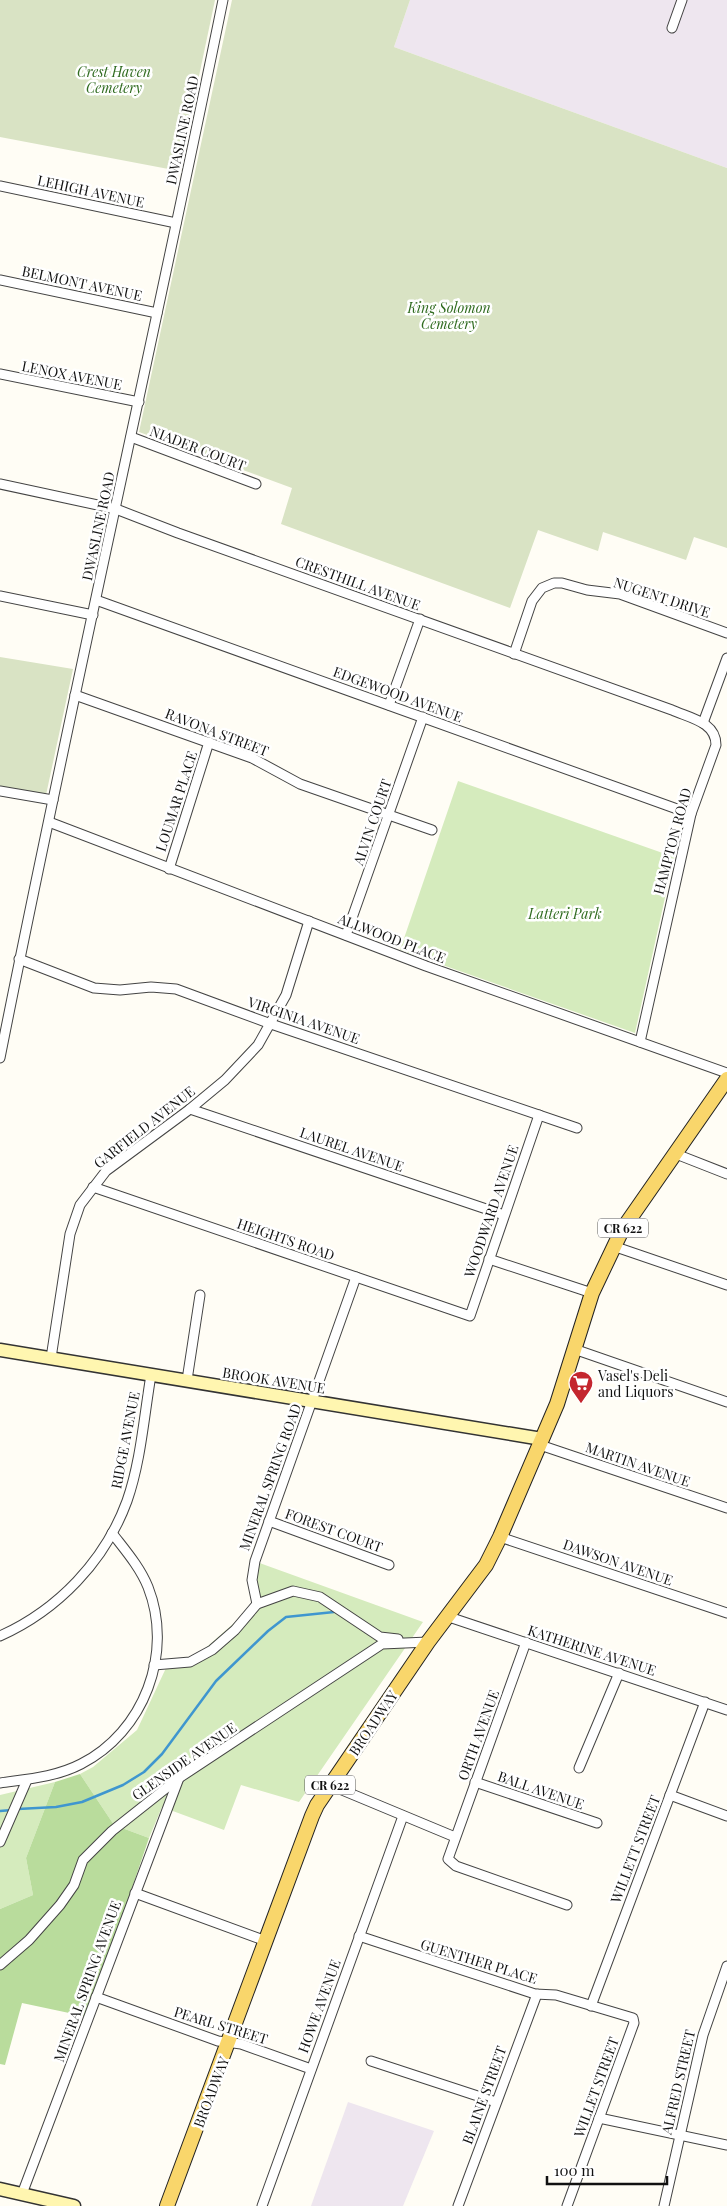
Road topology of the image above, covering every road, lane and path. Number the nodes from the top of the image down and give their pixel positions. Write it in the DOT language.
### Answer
graph roads {
  1 [pos="223,0"];
  2 [pos="682,0"];
  3 [pos="672,28"];
  4 [pos="0,186"];
  5 [pos="176,223"];
  6 [pos="0,280"];
  7 [pos="158,313"];
  8 [pos="0,374"];
  9 [pos="139,402"];
  10 [pos="131,437"];
  11 [pos="0,484"];
  12 [pos="256,484"];
  13 [pos="116,509"];
  14 [pos="0,596"];
  15 [pos="96,600"];
  16 [pos="93,615"];
  17 [pos="420,619"];
  18 [pos="727,633"];
  19 [pos="514,654"];
  20 [pos="727,658"];
  21 [pos="75,695"];
  22 [pos="389,705"];
  23 [pos="423,717"];
  24 [pos="703,723"];
  25 [pos="209,742"];
  26 [pos="0,791"];
  27 [pos="53,800"];
  28 [pos="691,814"];
  29 [pos="388,816"];
  30 [pos="49,822"];
  31 [pos="432,830"];
  32 [pos="169,869"];
  33 [pos="309,922"];
  34 [pos="346,935"];
  35 [pos="20,959"];
  36 [pos="271,1024"];
  37 [pos="640,1042"];
  38 [pos="0,1058"];
  39 [pos="727,1073"];
  40 [pos="727,1079"];
  41 [pos="190,1109"];
  42 [pos="539,1115"];
  43 [pos="577,1128"];
  44 [pos="676,1154"];
  45 [pos="727,1174"];
  46 [pos="93,1187"];
  47 [pos="504,1215"];
  48 [pos="613,1246"];
  49 [pos="490,1259"];
  50 [pos="356,1277"];
  51 [pos="727,1285"];
  52 [pos="592,1294"];
  53 [pos="200,1295"];
  54 [pos="470,1316"];
  55 [pos="574,1349"];
  56 [pos="0,1350"];
  57 [pos="51,1358"];
  58 [pos="151,1375"];
  59 [pos="187,1380"];
  60 [pos="312,1401"];
  61 [pos="727,1402"];
  62 [pos="541,1442"];
  63 [pos="727,1508"];
  64 [pos="269,1521"];
  65 [pos="112,1533"];
  66 [pos="500,1537"];
  67 [pos="389,1565"];
  68 [pos="257,1604"];
  69 [pos="727,1614"];
  70 [pos="449,1617"];
  71 [pos="0,1636"];
  72 [pos="428,1642"];
  73 [pos="526,1642"];
  74 [pos="154,1665"];
  75 [pos="620,1673"];
  76 [pos="705,1702"];
  77 [pos="727,1710"];
  78 [pos="579,1768"];
  79 [pos="180,1778"];
  80 [pos="27,1780"];
  81 [pos="475,1782"];
  82 [pos="0,1783"];
  83 [pos="330,1786"];
  84 [pos="670,1795"];
  85 [pos="403,1816"];
  86 [pos="727,1816"];
  87 [pos="597,1823"];
  88 [pos="455,1837"];
  89 [pos="0,1842"];
  90 [pos="135,1893"];
  91 [pos="567,1905"];
  92 [pos="359,1936"];
  93 [pos="266,1941"];
  94 [pos="0,1965"];
  95 [pos="727,1966"];
  96 [pos="537,1994"];
  97 [pos="96,1997"];
  98 [pos="591,2006"];
  99 [pos="229,2042"];
  100 [pos="371,2061"];
  101 [pos="311,2069"];
  102 [pos="496,2102"];
  103 [pos="599,2118"];
  104 [pos="680,2135"];
  105 [pos="727,2146"];
  106 [pos="0,2189"];
  107 [pos="22,2194"];
  108 [pos="74,2206"];
  109 [pos="166,2206"];
  110 [pos="262,2206"];
  111 [pos="458,2206"];
  112 [pos="567,2206"];
  113 [pos="664,2206"];
  1 -- 5 [label="street, DWASLINE ROAD"];
  2 -- 3 [label="street"];
  4 -- 5 [label="street, LEHIGH AVENUE"];
  5 -- 7 [label="street, DWASLINE ROAD"];
  6 -- 7 [label="street, BELMONT AVENUE"];
  7 -- 9 [label="street, DWASLINE ROAD"];
  8 -- 9 [label="street, LENOX AVENUE"];
  9 -- 10 [label="street, DWASLINE ROAD"];
  10 -- 12 [label="street, NIADER COURT"];
  10 -- 13 [label="street, DWASLINE ROAD"];
  11 -- 13 [label="street, CRESTHILL AVENUE"];
  13 -- 15 [label="street, DWASLINE ROAD"];
  13 -- 17 [label="street, CRESTHILL AVENUE"];
  14 -- 16 [label="street"];
  15 -- 16 [label="street, DWASLINE ROAD"];
  15 -- 22 [label="street, EDGEWOOD AVENUE"];
  16 -- 21 [label="street, DWASLINE ROAD"];
  17 -- 19 [label="street, CRESTHILL AVENUE"];
  17 -- 22 [label="street"];
  18 -- 19 [label="street, NUGENT DRIVE"];
  19 -- 24 [label="street, CRESTHILL AVENUE"];
  20 -- 24 [label="street"];
  21 -- 25 [label="street, RAVONA STREET"];
  21 -- 27 [label="street, DWASLINE ROAD"];
  22 -- 23 [label="street, EDGEWOOD AVENUE"];
  23 -- 28 [label="street, EDGEWOOD AVENUE"];
  23 -- 29 [label="street, ALVIN COURT"];
  24 -- 28 [label="street, HAMPTON ROAD"];
  25 -- 29 [label="street, RAVONA STREET"];
  25 -- 32 [label="street, LOUMAR PLACE"];
  26 -- 27 [label="street"];
  27 -- 30 [label="street, DWASLINE ROAD"];
  28 -- 37 [label="street, HAMPTON ROAD"];
  29 -- 31 [label="street, RAVONA STREET"];
  29 -- 34 [label="street, ALVIN COURT"];
  30 -- 32 [label="street, ALLWOOD PLACE"];
  30 -- 35 [label="street, DWASLINE ROAD"];
  32 -- 33 [label="street, ALLWOOD PLACE"];
  33 -- 34 [label="street, ALLWOOD PLACE"];
  33 -- 36 [label="street, GARFIELD AVENUE"];
  34 -- 37 [label="street, ALLWOOD PLACE"];
  35 -- 36 [label="street, VIRGINIA AVENUE"];
  35 -- 38 [label="street, DWASLINE ROAD"];
  36 -- 41 [label="street, GARFIELD AVENUE"];
  36 -- 42 [label="street, VIRGINIA AVENUE"];
  37 -- 39 [label="street, ALLWOOD PLACE"];
  40 -- 44 [label="main road, CR 622"];
  41 -- 46 [label="street, GARFIELD AVENUE"];
  41 -- 47 [label="street, LAUREL AVENUE"];
  42 -- 43 [label="street, VIRGINIA AVENUE"];
  42 -- 47 [label="street, WOODWARD AVENUE"];
  44 -- 45 [label="street"];
  44 -- 48 [label="main road, CR 622"];
  46 -- 50 [label="street, HEIGHTS ROAD"];
  46 -- 57 [label="street, GARFIELD AVENUE"];
  47 -- 49 [label="street, WOODWARD AVENUE"];
  48 -- 51 [label="street"];
  48 -- 52 [label="main road, CR 622"];
  49 -- 52 [label="street"];
  49 -- 54 [label="street, WOODWARD AVENUE"];
  50 -- 54 [label="street, HEIGHTS ROAD"];
  50 -- 60 [label="street, MINERAL SPRING ROAD"];
  52 -- 55 [label="main road, CR 622"];
  53 -- 59 [label="street"];
  55 -- 61 [label="street"];
  55 -- 62 [label="main road, BROADWAY / CR 622"];
  56 -- 57 [label="main road, BROOK AVENUE"];
  57 -- 58 [label="main road, BROOK AVENUE"];
  58 -- 59 [label="main road, BROOK AVENUE"];
  58 -- 65 [label="street, RIDGE AVENUE"];
  59 -- 60 [label="main road, BROOK AVENUE"];
  60 -- 62 [label="main road, BROOK AVENUE"];
  60 -- 64 [label="street, MINERAL SPRING ROAD"];
  62 -- 63 [label="street, MARTIN AVENUE"];
  62 -- 66 [label="main road, BROADWAY / CR 622"];
  64 -- 67 [label="street, FOREST COURT"];
  64 -- 68 [label="street, MINERAL SPRING ROAD"];
  65 -- 71 [label="street, RIDGE AVENUE"];
  65 -- 74 [label="street"];
  66 -- 69 [label="street, DAWSON AVENUE"];
  66 -- 70 [label="main road, BROADWAY / CR 622"];
  68 -- 72 [label="street"];
  68 -- 74 [label="street"];
  70 -- 72 [label="main road, BROADWAY / CR 622"];
  70 -- 73 [label="street, KATHERINE AVENUE"];
  72 -- 79 [label="street, GLENSIDE AVENUE"];
  72 -- 83 [label="main road, BROADWAY / CR 622"];
  73 -- 75 [label="street, KATHERINE AVENUE"];
  73 -- 81 [label="street, ORTH AVENUE"];
  74 -- 80 [label="street"];
  75 -- 76 [label="street, KATHERINE AVENUE"];
  75 -- 78 [label="street"];
  76 -- 77 [label="street, KATHERINE AVENUE"];
  76 -- 84 [label="street, WILLETT STREET"];
  79 -- 90 [label="street, MINERAL SPRING AVENUE"];
  79 -- 94 [label="street, GLENSIDE AVENUE"];
  80 -- 82 [label="street"];
  80 -- 89 [label="street"];
  81 -- 87 [label="street, BALL AVENUE"];
  81 -- 88 [label="street, ORTH AVENUE"];
  83 -- 85 [label="street"];
  83 -- 93 [label="main road, BROADWAY / CR 622"];
  84 -- 86 [label="street"];
  84 -- 98 [label="street, WILLETT STREET"];
  85 -- 88 [label="street"];
  85 -- 92 [label="street, HOWE AVENUE"];
  88 -- 91 [label="street, ORTH AVENUE"];
  90 -- 93 [label="street"];
  90 -- 97 [label="street, MINERAL SPRING AVENUE"];
  92 -- 96 [label="street, GUENTHER PLACE"];
  92 -- 101 [label="street, HOWE AVENUE"];
  93 -- 99 [label="main road, BROADWAY / CR 622"];
  95 -- 104 [label="street, ALFRED STREET"];
  96 -- 98 [label="street, GUENTHER PLACE"];
  96 -- 102 [label="street, BLAINE STREET"];
  97 -- 99 [label="street, PEARL STREET"];
  97 -- 107 [label="street, MINERAL SPRING AVENUE"];
  98 -- 103 [label="street, WILLET STREET"];
  99 -- 101 [label="street, PEARL STREET"];
  99 -- 109 [label="main road, BROADWAY / CR 622"];
  100 -- 102 [label="street"];
  101 -- 110 [label="street, HOWE AVENUE"];
  102 -- 111 [label="street, BLAINE STREET"];
  103 -- 104 [label="street"];
  103 -- 112 [label="street, WILLET STREET"];
  104 -- 105 [label="street"];
  104 -- 113 [label="street, ALFRED STREET"];
  106 -- 107 [label="main road"];
  107 -- 108 [label="main road"];
}
